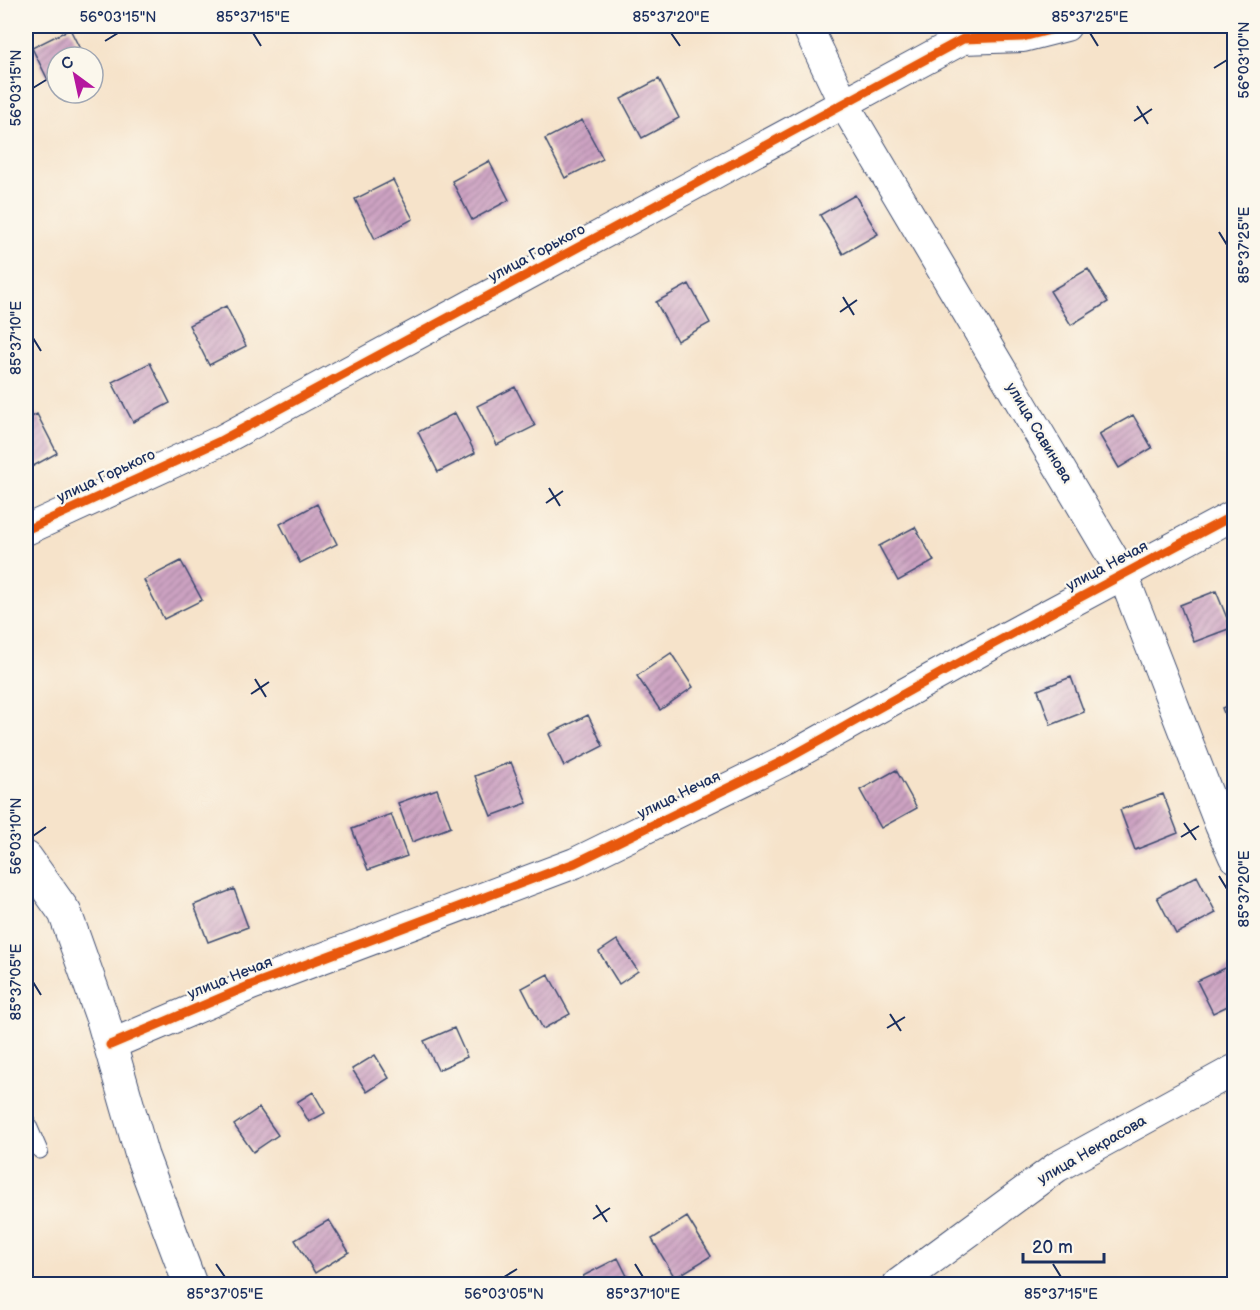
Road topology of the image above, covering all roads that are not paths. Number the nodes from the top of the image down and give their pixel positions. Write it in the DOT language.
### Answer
graph roads {
  1 [pos="807,26"];
  2 [pos="1066,26"];
  3 [pos="844,104"];
  4 [pos="1234,515"];
  5 [pos="26,530"];
  6 [pos="1123,574"];
  7 [pos="1234,857"];
  8 [pos="26,858"];
  9 [pos="110,1045"];
  10 [pos="1234,1070"];
  11 [pos="26,1119"];
  12 [pos="40,1151"];
  13 [pos="190,1284"];
  14 [pos="898,1284"];
  1 -- 3 [label="street, улица Савинова"];
  2 -- 3 [label="street, улица Горького"];
  3 -- 5 [label="street, улица Горького"];
  3 -- 6 [label="street, улица Савинова"];
  4 -- 6 [label="street, улица Нечая"];
  6 -- 7 [label="street, улица Савинова"];
  6 -- 9 [label="street, улица Нечая"];
  8 -- 9 [label="street"];
  9 -- 13 [label="street"];
  10 -- 14 [label="street, улица Некрасова"];
  11 -- 12 [label="lane"];
}
